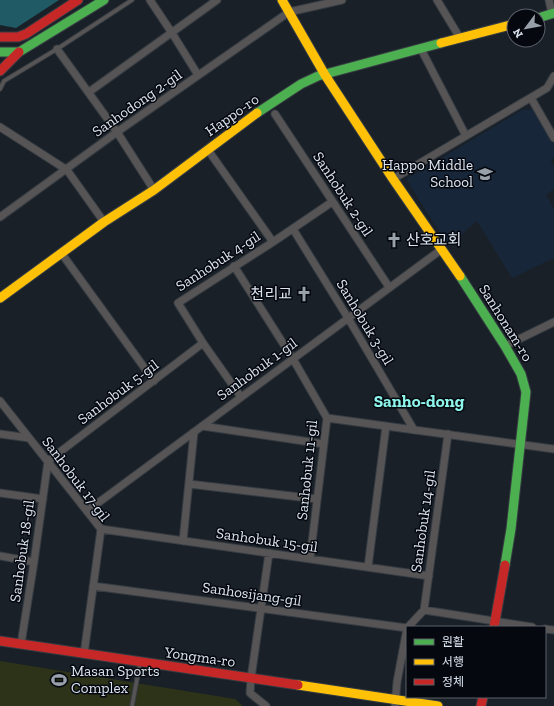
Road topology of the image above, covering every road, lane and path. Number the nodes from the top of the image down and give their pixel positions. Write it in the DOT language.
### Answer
graph roads {
  1 [pos="78,0"];
  2 [pos="104,0"];
  3 [pos="132,0"];
  4 [pos="150,0"];
  5 [pos="217,0"];
  6 [pos="282,0"];
  7 [pos="342,0"];
  8 [pos="437,0"];
  9 [pos="549,0"];
  10 [pos="289,12"];
  11 [pos="553,14"];
  12 [pos="506,26"];
  13 [pos="172,33"];
  14 [pos="0,37"];
  15 [pos="460,38"];
  16 [pos="57,49"];
  17 [pos="422,49"];
  18 [pos="0,52"];
  19 [pos="19,52"];
  20 [pos="0,71"];
  21 [pos="198,75"];
  22 [pos="325,75"];
  23 [pos="554,76"];
  24 [pos="0,90"];
  25 [pos="89,92"];
  26 [pos="531,98"];
  27 [pos="275,114"];
  28 [pos="0,127"];
  29 [pos="118,132"];
  30 [pos="466,136"];
  31 [pos="554,138"];
  32 [pos="208,150"];
  33 [pos="67,170"];
  34 [pos="393,179"];
  35 [pos="154,190"];
  36 [pos="332,202"];
  37 [pos="0,217"];
  38 [pos="104,222"];
  39 [pos="293,229"];
  40 [pos="273,242"];
  41 [pos="442,249"];
  42 [pos="62,254"];
  43 [pos="234,266"];
  44 [pos="389,288"];
  45 [pos="0,298"];
  46 [pos="348,318"];
  47 [pos="554,322"];
  48 [pos="203,343"];
  49 [pos="505,346"];
  50 [pos="293,359"];
  51 [pos="154,381"];
  52 [pos="241,397"];
  53 [pos="0,401"];
  54 [pos="327,418"];
  55 [pos="202,426"];
  56 [pos="386,426"];
  57 [pos="414,430"];
  58 [pos="194,432"];
  59 [pos="0,434"];
  60 [pos="448,434"];
  61 [pos="29,438"];
  62 [pos="324,444"];
  63 [pos="520,444"];
  64 [pos="554,449"];
  65 [pos="48,461"];
  66 [pos="189,484"];
  67 [pos="0,493"];
  68 [pos="43,499"];
  69 [pos="317,499"];
  70 [pos="87,511"];
  71 [pos="101,529"];
  72 [pos="183,541"];
  73 [pos="269,553"];
  74 [pos="0,556"];
  75 [pos="310,559"];
  76 [pos="34,562"];
  77 [pos="368,567"];
  78 [pos="428,576"];
  79 [pos="93,586"];
  80 [pos="262,609"];
  81 [pos="424,610"];
  82 [pos="494,624"];
  83 [pos="409,626"];
  84 [pos="519,626"];
  85 [pos="406,628"];
  86 [pos="406,633"];
  87 [pos="0,641"];
  88 [pos="21,644"];
  89 [pos="84,654"];
  90 [pos="140,662"];
  91 [pos="251,678"];
  92 [pos="395,703"];
  93 [pos="132,706"];
  94 [pos="266,706"];
  95 [pos="438,706"];
  1 -- 14 [label="main road"];
  2 -- 19 [label="main road"];
  3 -- 16 [label="lane"];
  4 -- 13 [label="street"];
  5 -- 13 [label="street"];
  6 -- 10 [label="main road, Sanhonam-ro"];
  7 -- 10 [label="street"];
  8 -- 15 [label="street"];
  9 -- 11 [label="street"];
  10 -- 21 [label="street, Sanhodong 2-gil"];
  10 -- 22 [label="main road, Sanhonam-ro"];
  12 -- 15 [label="main road, Happo-ro"];
  13 -- 21 [label="street"];
  13 -- 25 [label="street"];
  15 -- 17 [label="main road, Happo-ro"];
  16 -- 24 [label="lane"];
  16 -- 25 [label="street"];
  17 -- 22 [label="main road, Happo-ro"];
  17 -- 30 [label="street"];
  18 -- 19 [label="main road"];
  19 -- 20 [label="main road"];
  21 -- 29 [label="street, Sanhodong 2-gil"];
  22 -- 32 [label="main road, Happo-ro"];
  22 -- 34 [label="main road, Sanhonam-ro"];
  23 -- 26 [label="street"];
  25 -- 29 [label="street"];
  26 -- 30 [label="street"];
  26 -- 31 [label="street"];
  27 -- 36 [label="street, Sanhobuk 2-gil"];
  28 -- 33 [label="street"];
  29 -- 33 [label="street, Sanhodong 2-gil"];
  29 -- 35 [label="street"];
  30 -- 34 [label="street"];
  32 -- 35 [label="main road, Happo-ro"];
  32 -- 40 [label="street, Sanhobuk 4-gil"];
  33 -- 37 [label="street, Sanhodong 2-gil"];
  33 -- 38 [label="street"];
  34 -- 41 [label="main road, Sanhonam-ro"];
  35 -- 38 [label="main road, Happo-ro"];
  36 -- 39 [label="street"];
  36 -- 44 [label="street, Sanhobuk 2-gil"];
  38 -- 42 [label="main road, Happo-ro"];
  39 -- 40 [label="street"];
  39 -- 46 [label="street, Sanhobuk 3-gil"];
  40 -- 43 [label="street, Sanhobuk 4-gil"];
  41 -- 44 [label="street, Sanhobuk 1-gil"];
  41 -- 49 [label="main road, Sanhonam-ro"];
  42 -- 45 [label="main road, Happo-ro"];
  42 -- 51 [label="street"];
  43 -- 48 [label="street, Sanhobuk 4-gil"];
  43 -- 50 [label="street, Sanhobuk 11-gil"];
  44 -- 46 [label="street, Sanhobuk 1-gil"];
  46 -- 50 [label="street, Sanhobuk 1-gil"];
  46 -- 57 [label="street, Sanhobuk 3-gil"];
  47 -- 49 [label="street"];
  48 -- 51 [label="street, Sanhobuk 5-gil"];
  48 -- 52 [label="street, Sanhobuk 4-gil"];
  49 -- 63 [label="main road, Sanhonam-ro"];
  50 -- 52 [label="street, Sanhobuk 1-gil"];
  50 -- 54 [label="street, Sanhobuk 11-gil"];
  51 -- 65 [label="street, Sanhobuk 5-gil"];
  52 -- 55 [label="street, Sanhobuk 1-gil"];
  53 -- 61 [label="street, Sanhobuk 17-gil"];
  54 -- 56 [label="street"];
  54 -- 62 [label="street, Sanhobuk 11-gil"];
  55 -- 58 [label="street, Sanhobuk 1-gil"];
  55 -- 62 [label="street"];
  56 -- 57 [label="street"];
  56 -- 77 [label="street"];
  57 -- 60 [label="street"];
  58 -- 66 [label="street"];
  58 -- 70 [label="street, Sanhobuk 1-gil"];
  59 -- 61 [label="street"];
  60 -- 63 [label="street"];
  60 -- 78 [label="street, Sanhobuk 14-gil"];
  61 -- 65 [label="street, Sanhobuk 17-gil"];
  62 -- 69 [label="street, Sanhobuk 11-gil"];
  63 -- 64 [label="street"];
  63 -- 82 [label="main road, Sanhonam-ro"];
  65 -- 68 [label="street, Sanhobuk 18-gil"];
  65 -- 70 [label="street, Sanhobuk 17-gil"];
  66 -- 69 [label="street"];
  66 -- 72 [label="street"];
  67 -- 68 [label="street"];
  68 -- 76 [label="street, Sanhobuk 18-gil"];
  69 -- 75 [label="street, Sanhobuk 11-gil"];
  70 -- 71 [label="street, Sanhobuk 17-gil"];
  71 -- 72 [label="street, Sanhobuk 15-gil"];
  71 -- 79 [label="street, Sanhobuk 17-gil"];
  72 -- 73 [label="street, Sanhobuk 15-gil"];
  73 -- 75 [label="street, Sanhobuk 15-gil"];
  73 -- 80 [label="street"];
  74 -- 76 [label="street"];
  75 -- 77 [label="street, Sanhobuk 15-gil"];
  76 -- 88 [label="street, Sanhobuk 18-gil"];
  77 -- 78 [label="street, Sanhobuk 15-gil"];
  78 -- 81 [label="street, Sanhobuk 14-gil"];
  79 -- 80 [label="street, Sanhosijang-gil"];
  79 -- 89 [label="street, Sanhobuk 17-gil"];
  80 -- 85 [label="street, Sanhosijang-gil"];
  80 -- 91 [label="street"];
  81 -- 82 [label="street"];
  81 -- 83 [label="street"];
  82 -- 84 [label="street"];
  86 -- 92 [label="street"];
  87 -- 88 [label="main road, Yongma-ro"];
  88 -- 89 [label="main road, Yongma-ro"];
  89 -- 90 [label="main road, Yongma-ro"];
  90 -- 91 [label="main road, Yongma-ro"];
  90 -- 93 [label="lane"];
  91 -- 92 [label="main road, Yongma-ro"];
  91 -- 94 [label="street"];
  92 -- 95 [label="main road, Yongma-ro"];
}
